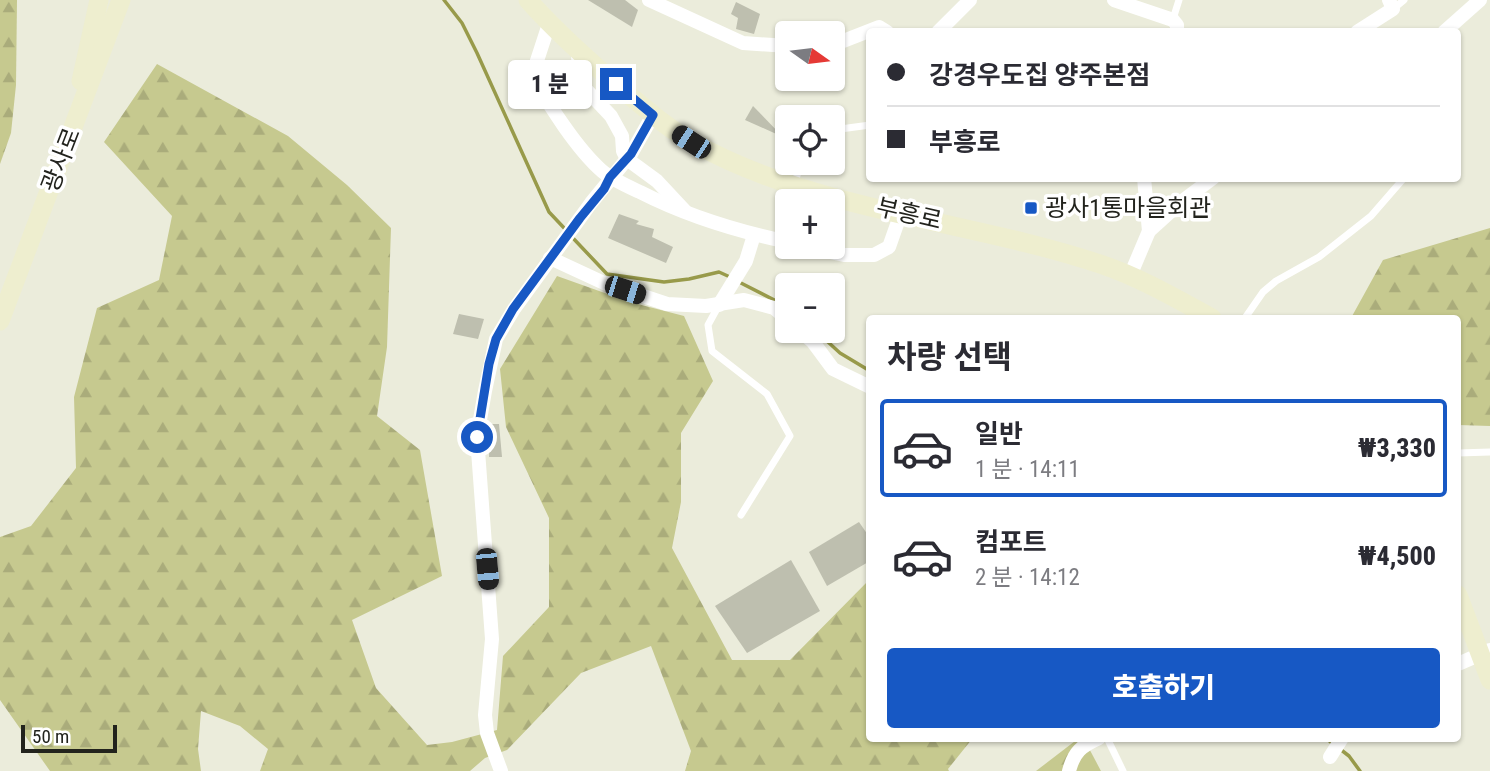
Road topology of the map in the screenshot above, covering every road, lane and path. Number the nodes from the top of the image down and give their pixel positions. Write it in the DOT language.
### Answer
graph roads {
  1 [pos="99,0"];
  2 [pos="121,0"];
  3 [pos="528,0"];
  4 [pos="649,0"];
  5 [pos="970,0"];
  6 [pos="1114,0"];
  7 [pos="1179,0"];
  8 [pos="1480,0"];
  9 [pos="1395,3"];
  10 [pos="549,24"];
  11 [pos="1175,26"];
  12 [pos="942,28"];
  13 [pos="1362,28"];
  14 [pos="1449,28"];
  15 [pos="866,32"];
  16 [pos="845,40"];
  17 [pos="775,45"];
  18 [pos="579,52"];
  19 [pos="653,115"];
  20 [pos="866,126"];
  21 [pos="845,128"];
  22 [pos="70,137"];
  23 [pos="627,159"];
  24 [pos="797,175"];
  25 [pos="610,177"];
  26 [pos="1144,182"];
  27 [pos="1208,182"];
  28 [pos="1401,182"];
  29 [pos="793,186"];
  30 [pos="901,213"];
  31 [pos="688,214"];
  32 [pos="1148,224"];
  33 [pos="754,235"];
  34 [pos="775,239"];
  35 [pos="554,253"];
  36 [pos="845,255"];
  37 [pos="1130,276"];
  38 [pos="721,301"];
  39 [pos="775,309"];
  40 [pos="1206,315"];
  41 [pos="1247,315"];
  42 [pos="0,321"];
  43 [pos="814,343"];
  44 [pos="866,385"];
  45 [pos="1490,452"];
  46 [pos="1461,453"];
  47 [pos="741,515"];
  48 [pos="1461,602"];
  49 [pos="1486,652"];
  50 [pos="1461,663"];
  51 [pos="1490,680"];
  52 [pos="1090,742"];
  53 [pos="1109,742"];
  54 [pos="1340,742"];
  55 [pos="1331,756"];
  56 [pos="501,771"];
  57 [pos="1069,771"];
  58 [pos="1123,771"];
  1 -- 22 [label="main road"];
  2 -- 22 [label="main road, 광사로"];
  3 -- 10 [label="main road, 부흥로"];
  4 -- 17 [label="street"];
  5 -- 12 [label="street"];
  6 -- 11 [label="street"];
  7 -- 11 [label="lane"];
  8 -- 14 [label="street"];
  9 -- 13 [label="street"];
  10 -- 18 [label="main road, 부흥로"];
  10 -- 25 [label="street"];
  15 -- 16 [label="street"];
  18 -- 19 [label="main road, 부흥로"];
  18 -- 23 [label="street"];
  19 -- 23 [label="street"];
  19 -- 29 [label="main road, 부흥로"];
  20 -- 21 [label="lane"];
  22 -- 42 [label="main road, 광사로"];
  23 -- 25 [label="street"];
  23 -- 31 [label="street"];
  24 -- 29 [label="lane"];
  25 -- 31 [label="street"];
  25 -- 35 [label="street"];
  26 -- 32 [label="street"];
  27 -- 32 [label="street"];
  28 -- 41 [label="lane"];
  29 -- 30 [label="main road, 부흥로"];
  30 -- 36 [label="street"];
  30 -- 37 [label="main road, 부흥로"];
  31 -- 33 [label="street"];
  32 -- 37 [label="street"];
  33 -- 34 [label="street"];
  33 -- 38 [label="street"];
  35 -- 38 [label="street"];
  35 -- 56 [label="street"];
  37 -- 40 [label="main road, 부흥로"];
  38 -- 39 [label="street"];
  38 -- 47 [label="lane"];
  43 -- 44 [label="street"];
  45 -- 46 [label="lane"];
  48 -- 49 [label="main road"];
  49 -- 50 [label="street"];
  49 -- 51 [label="main road"];
  52 -- 57 [label="street"];
  53 -- 58 [label="lane"];
  54 -- 55 [label="street"];
}
